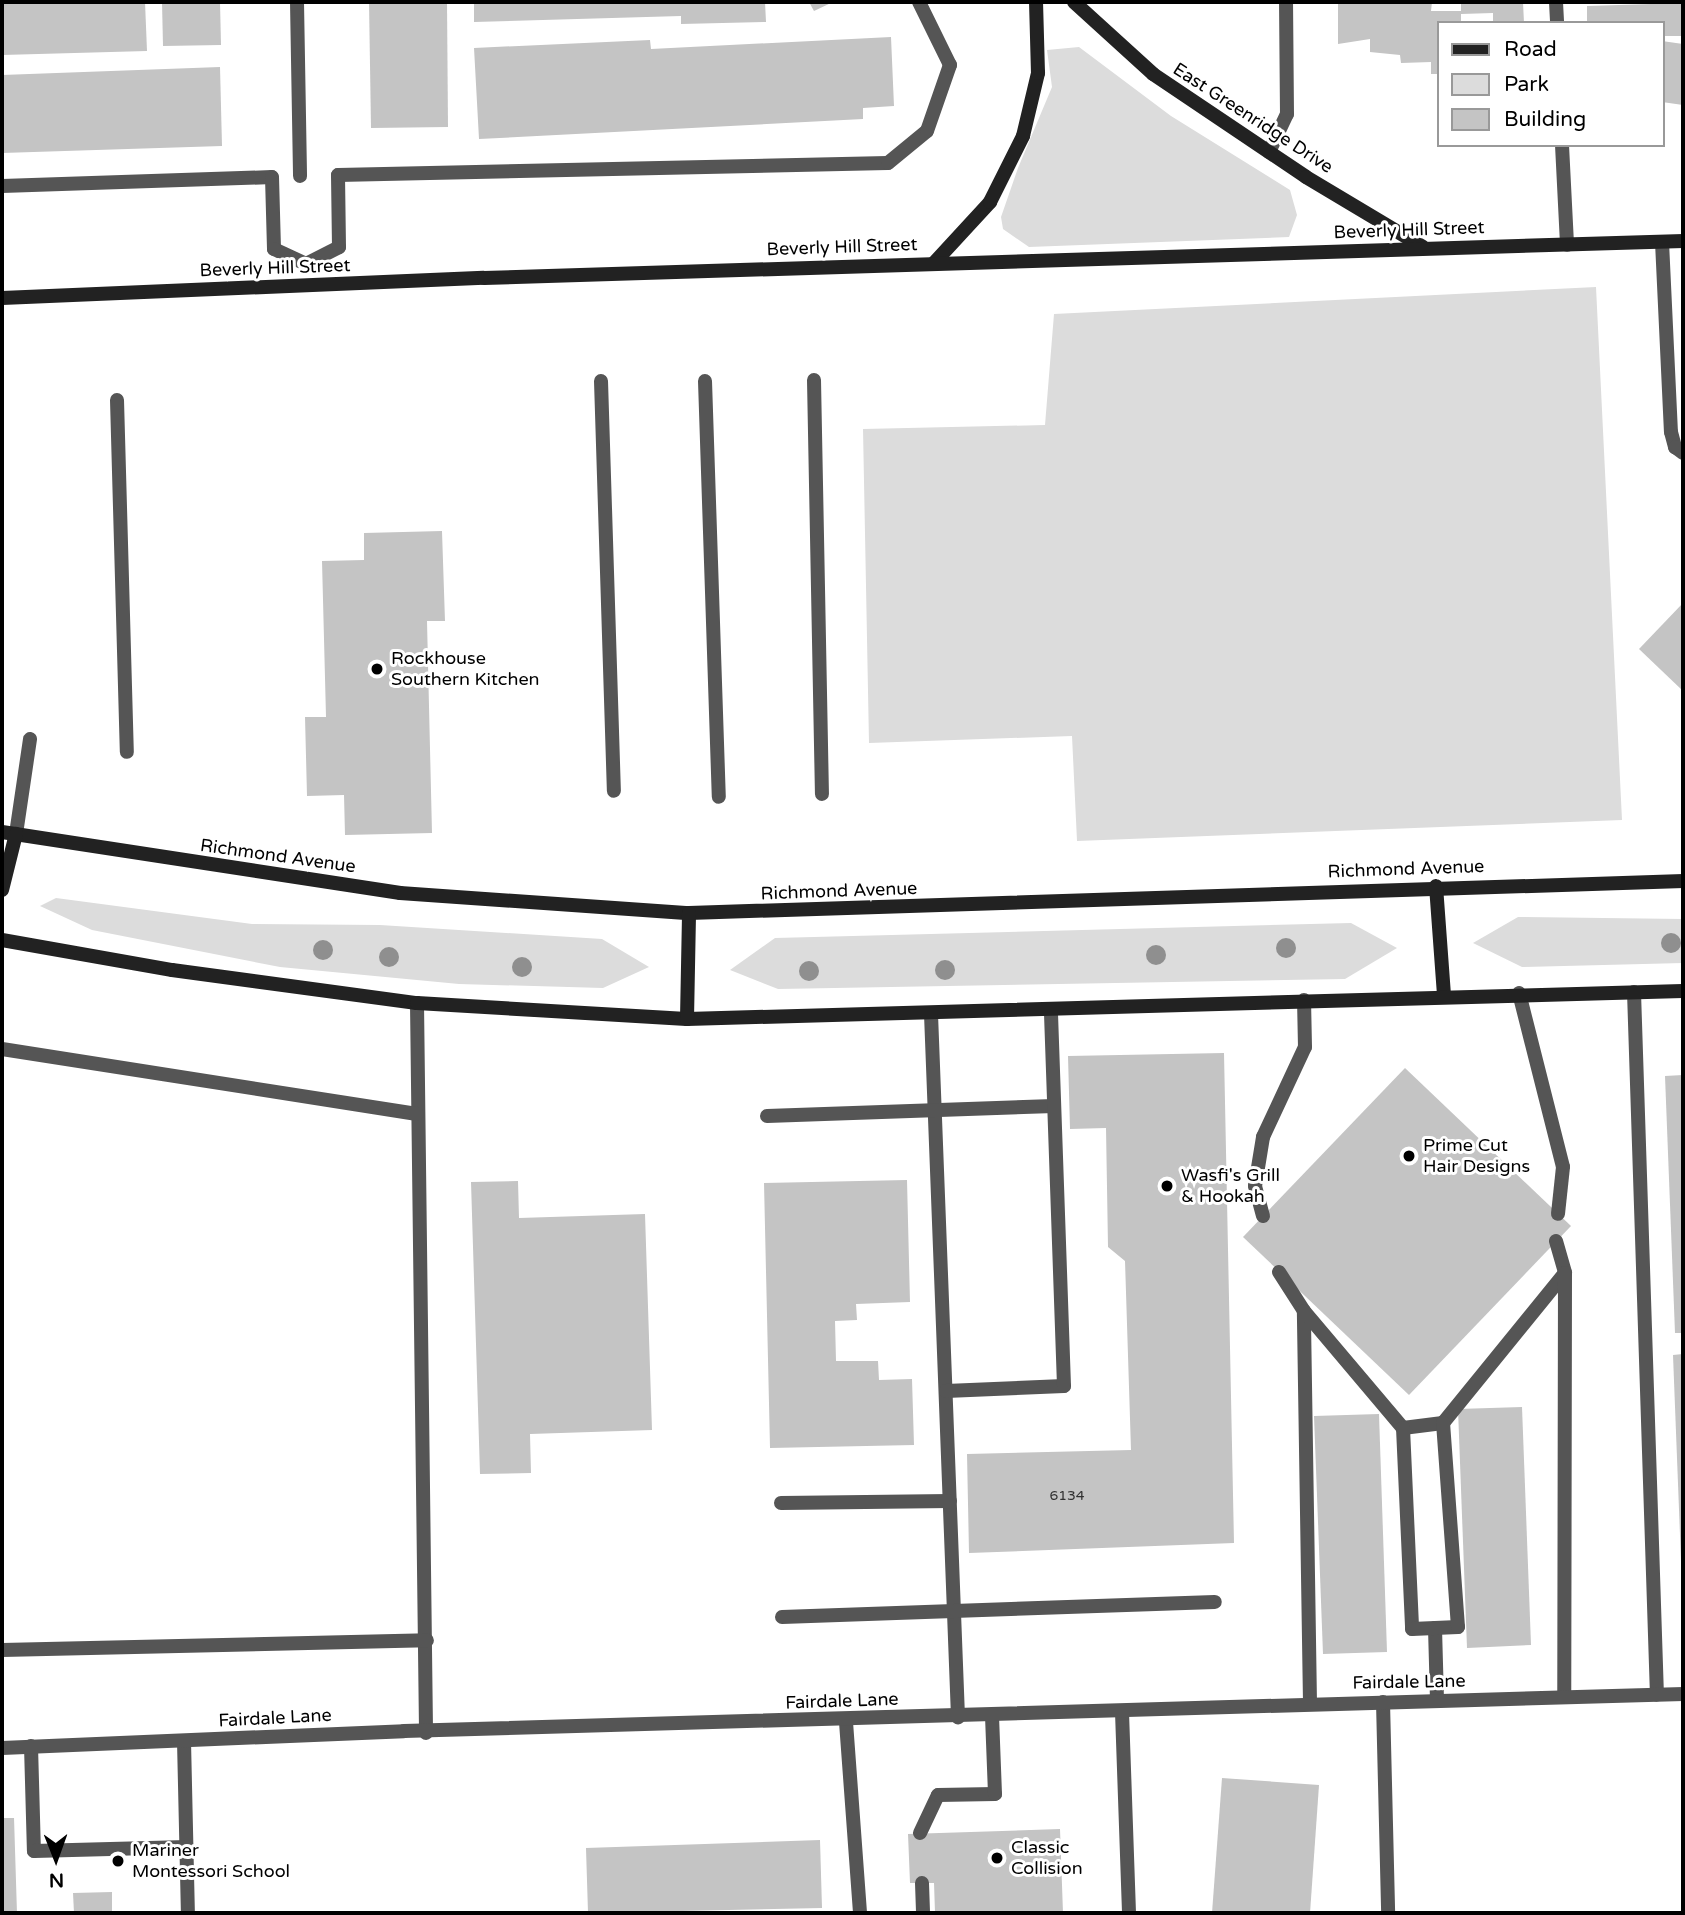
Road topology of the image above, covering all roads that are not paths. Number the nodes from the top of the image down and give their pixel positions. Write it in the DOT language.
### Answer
graph roads {
  1 [pos="297,2"];
  2 [pos="919,2"];
  3 [pos="1036,2"];
  4 [pos="1074,2"];
  5 [pos="1286,2"];
  6 [pos="1556,2"];
  7 [pos="1557,21"];
  8 [pos="1562,147"];
  9 [pos="1269,152"];
  10 [pos="300,176"];
  11 [pos="2,186"];
  12 [pos="1683,241"];
  13 [pos="1662,242"];
  14 [pos="1567,245"];
  15 [pos="1425,248"];
  16 [pos="934,263"];
  17 [pos="306,264"];
  18 [pos="307,286"];
  19 [pos="2,298"];
  20 [pos="814,380"];
  21 [pos="601,381"];
  22 [pos="705,381"];
  23 [pos="117,400"];
  24 [pos="1683,453"];
  25 [pos="30,739"];
  26 [pos="128,752"];
  27 [pos="614,790"];
  28 [pos="822,794"];
  29 [pos="719,797"];
  30 [pos="9,833"];
  31 [pos="1683,881"];
  32 [pos="1436,886"];
  33 [pos="2,890"];
  34 [pos="689,913"];
  35 [pos="2,940"];
  36 [pos="1683,990"];
  37 [pos="1634,992"];
  38 [pos="1519,993"];
  39 [pos="1444,995"];
  40 [pos="1304,1000"];
  41 [pos="417,1003"];
  42 [pos="1051,1009"];
  43 [pos="931,1014"];
  44 [pos="687,1019"];
  45 [pos="2,1049"];
  46 [pos="1054,1106"];
  47 [pos="935,1110"];
  48 [pos="417,1114"];
  49 [pos="767,1116"];
  50 [pos="1558,1214"];
  51 [pos="1263,1216"];
  52 [pos="1556,1241"];
  53 [pos="1279,1272"];
  54 [pos="1565,1273"];
  55 [pos="1304,1311"];
  56 [pos="946,1391"];
  57 [pos="1443,1423"];
  58 [pos="1404,1428"];
  59 [pos="950,1501"];
  60 [pos="781,1503"];
  61 [pos="1215,1602"];
  62 [pos="954,1611"];
  63 [pos="782,1617"];
  64 [pos="1435,1628"];
  65 [pos="427,1640"];
  66 [pos="2,1650"];
  67 [pos="1657,1695"];
  68 [pos="1683,1695"];
  69 [pos="1564,1698"];
  70 [pos="1437,1700"];
  71 [pos="1383,1702"];
  72 [pos="1310,1703"];
  73 [pos="1122,1712"];
  74 [pos="992,1715"];
  75 [pos="958,1717"];
  76 [pos="846,1722"];
  77 [pos="426,1733"];
  78 [pos="184,1741"];
  79 [pos="31,1746"];
  80 [pos="2,1748"];
  81 [pos="920,1833"];
  82 [pos="187,1847"];
  83 [pos="922,1883"];
  84 [pos="188,1913"];
  85 [pos="860,1913"];
  86 [pos="923,1913"];
  87 [pos="1129,1913"];
  88 [pos="1388,1913"];
  1 -- 10 [label="street"];
  2 -- 17 [label="street"];
  3 -- 16 [label="main road"];
  4 -- 9 [label="main road, East Greenridge Drive"];
  5 -- 9 [label="street"];
  6 -- 7 [label="street"];
  8 -- 14 [label="street"];
  9 -- 15 [label="main road, East Greenridge Drive"];
  11 -- 17 [label="street"];
  12 -- 13 [label="main road, Beverly Hill Street"];
  13 -- 14 [label="main road, Beverly Hill Street"];
  13 -- 24 [label="street"];
  14 -- 15 [label="main road, Beverly Hill Street"];
  15 -- 16 [label="main road, Beverly Hill Street"];
  16 -- 18 [label="main road, Beverly Hill Street"];
  17 -- 18 [label="street"];
  18 -- 19 [label="main road, Beverly Hill Street"];
  20 -- 28 [label="street"];
  21 -- 27 [label="street"];
  22 -- 29 [label="street"];
  23 -- 26 [label="street"];
  25 -- 30 [label="street"];
  30 -- 33 [label="main road"];
  30 -- 34 [label="main road, Richmond Avenue"];
  31 -- 32 [label="main road, Richmond Avenue"];
  32 -- 34 [label="main road, Richmond Avenue"];
  32 -- 39 [label="main road"];
  34 -- 44 [label="main road"];
  35 -- 41 [label="main road"];
  36 -- 37 [label="main road"];
  37 -- 38 [label="main road"];
  37 -- 67 [label="street"];
  38 -- 39 [label="main road"];
  38 -- 50 [label="street"];
  39 -- 40 [label="main road"];
  40 -- 42 [label="main road"];
  40 -- 51 [label="street"];
  41 -- 44 [label="main road"];
  41 -- 48 [label="street"];
  42 -- 43 [label="main road"];
  42 -- 46 [label="street"];
  43 -- 44 [label="main road"];
  43 -- 47 [label="street"];
  45 -- 48 [label="street"];
  46 -- 47 [label="street"];
  46 -- 56 [label="street"];
  47 -- 49 [label="street"];
  47 -- 56 [label="street"];
  48 -- 65 [label="street"];
  52 -- 54 [label="street"];
  53 -- 55 [label="street"];
  54 -- 57 [label="street"];
  54 -- 69 [label="street"];
  55 -- 58 [label="street"];
  55 -- 72 [label="street"];
  56 -- 59 [label="street"];
  57 -- 58 [label="street"];
  57 -- 64 [label="street"];
  58 -- 64 [label="street"];
  59 -- 60 [label="street"];
  59 -- 62 [label="street"];
  61 -- 62 [label="street"];
  62 -- 63 [label="street"];
  62 -- 75 [label="street"];
  64 -- 70 [label="street"];
  65 -- 66 [label="street"];
  65 -- 77 [label="street"];
  67 -- 68 [label="street, Fairdale Lane"];
  67 -- 69 [label="street, Fairdale Lane"];
  69 -- 70 [label="street, Fairdale Lane"];
  70 -- 71 [label="street, Fairdale Lane"];
  71 -- 72 [label="street, Fairdale Lane"];
  71 -- 88 [label="street"];
  72 -- 73 [label="street, Fairdale Lane"];
  73 -- 74 [label="street, Fairdale Lane"];
  73 -- 87 [label="street"];
  74 -- 75 [label="street, Fairdale Lane"];
  74 -- 81 [label="street"];
  75 -- 76 [label="street, Fairdale Lane"];
  76 -- 77 [label="street, Fairdale Lane"];
  76 -- 85 [label="street"];
  77 -- 78 [label="street, Fairdale Lane"];
  78 -- 79 [label="street, Fairdale Lane"];
  78 -- 82 [label="street"];
  79 -- 80 [label="street, Fairdale Lane"];
  79 -- 82 [label="street"];
  82 -- 84 [label="street"];
  83 -- 86 [label="street"];
}
